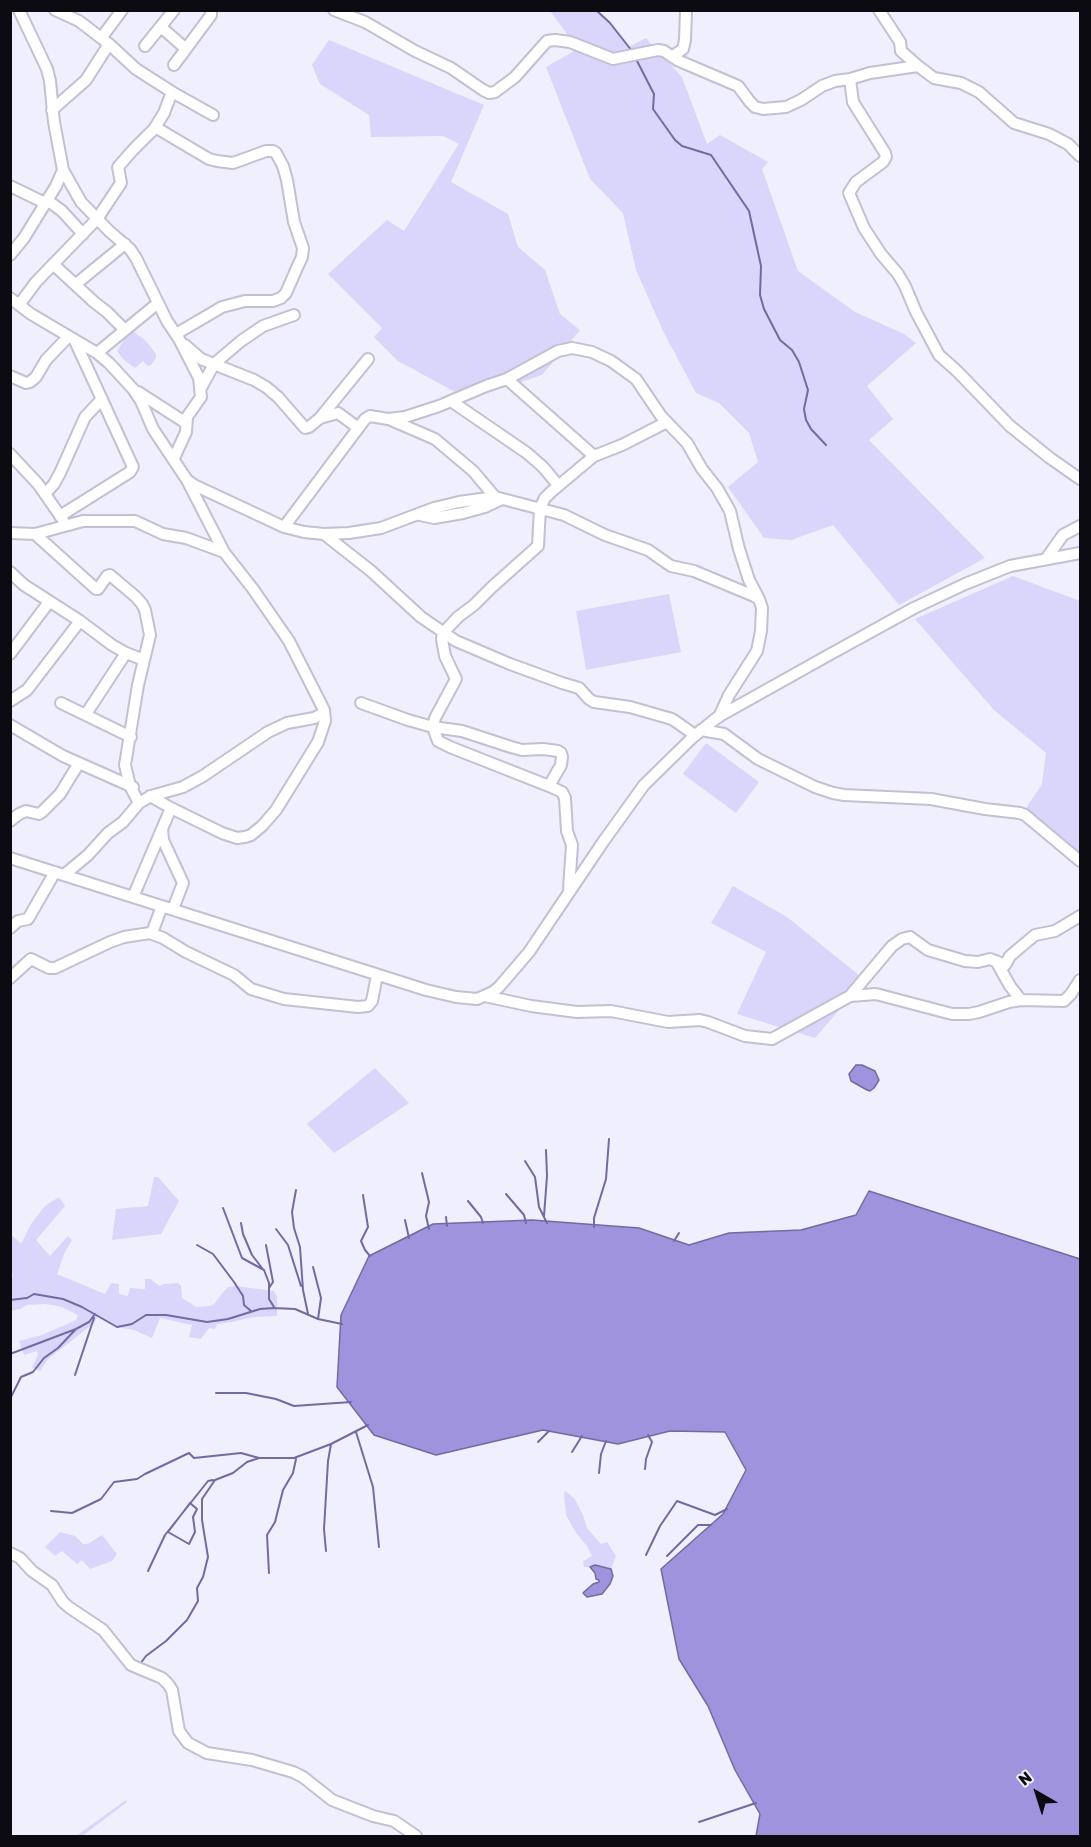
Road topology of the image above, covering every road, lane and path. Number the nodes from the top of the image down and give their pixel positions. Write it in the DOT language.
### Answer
graph roads {
  1 [pos="19,10"];
  2 [pos="55,10"];
  3 [pos="122,10"];
  4 [pos="174,10"];
  5 [pos="211,10"];
  6 [pos="334,10"];
  7 [pos="686,10"];
  8 [pos="879,10"];
  9 [pos="161,27"];
  10 [pos="105,41"];
  11 [pos="145,46"];
  12 [pos="186,49"];
  13 [pos="673,56"];
  14 [pos="174,65"];
  15 [pos="918,66"];
  16 [pos="850,79"];
  17 [pos="172,92"];
  18 [pos="52,110"];
  19 [pos="213,115"];
  20 [pos="155,127"];
  21 [pos="1080,156"];
  22 [pos="63,170"];
  23 [pos="10,186"];
  24 [pos="46,201"];
  25 [pos="98,219"];
  26 [pos="83,234"];
  27 [pos="125,244"];
  28 [pos="10,255"];
  29 [pos="53,264"];
  30 [pos="76,284"];
  31 [pos="15,302"];
  32 [pos="158,303"];
  33 [pos="294,315"];
  34 [pos="125,330"];
  35 [pos="177,337"];
  36 [pos="71,339"];
  37 [pos="97,353"];
  38 [pos="369,359"];
  39 [pos="214,364"];
  40 [pos="10,376"];
  41 [pos="507,379"];
  42 [pos="201,388"];
  43 [pos="133,389"];
  44 [pos="102,399"];
  45 [pos="451,401"];
  46 [pos="320,418"];
  47 [pos="388,419"];
  48 [pos="667,422"];
  49 [pos="186,423"];
  50 [pos="357,427"];
  51 [pos="10,454"];
  52 [pos="594,456"];
  53 [pos="174,458"];
  54 [pos="1080,479"];
  55 [pos="187,480"];
  56 [pos="558,485"];
  57 [pos="45,494"];
  58 [pos="499,498"];
  59 [pos="540,508"];
  60 [pos="63,520"];
  61 [pos="284,526"];
  62 [pos="1080,526"];
  63 [pos="10,533"];
  64 [pos="35,534"];
  65 [pos="324,534"];
  66 [pos="224,552"];
  67 [pos="1080,553"];
  68 [pos="1046,559"];
  69 [pos="11,574"];
  70 [pos="759,599"];
  71 [pos="49,602"];
  72 [pos="80,621"];
  73 [pos="443,633"];
  74 [pos="126,653"];
  75 [pos="10,654"];
  76 [pos="144,660"];
  77 [pos="10,700"];
  78 [pos="61,703"];
  79 [pos="361,704"];
  80 [pos="324,713"];
  81 [pos="86,714"];
  82 [pos="718,717"];
  83 [pos="10,725"];
  84 [pos="433,727"];
  85 [pos="698,733"];
  86 [pos="131,737"];
  87 [pos="79,763"];
  88 [pos="130,786"];
  89 [pos="549,786"];
  90 [pos="151,796"];
  91 [pos="139,803"];
  92 [pos="171,808"];
  93 [pos="10,821"];
  94 [pos="162,829"];
  95 [pos="10,858"];
  96 [pos="1080,861"];
  97 [pos="59,873"];
  98 [pos="569,892"];
  99 [pos="133,897"];
  100 [pos="167,908"];
  101 [pos="1080,916"];
  102 [pos="10,928"];
  103 [pos="152,933"];
  104 [pos="1002,967"];
  105 [pos="377,975"];
  106 [pos="10,978"];
  107 [pos="1080,980"];
  108 [pos="1012,990"];
  109 [pos="485,996"];
  110 [pos="850,996"];
  111 [pos="1022,1000"];
  112 [pos="1009,1002"];
  113 [pos="10,1552"];
  114 [pos="416,1836"];
  1 -- 18 [label="street"];
  2 -- 10 [label="street"];
  3 -- 10 [label="street"];
  4 -- 9 [label="street"];
  5 -- 12 [label="street"];
  6 -- 13 [label="street"];
  7 -- 13 [label="street"];
  8 -- 15 [label="street"];
  9 -- 11 [label="street"];
  9 -- 12 [label="street"];
  10 -- 17 [label="street"];
  10 -- 18 [label="street"];
  12 -- 14 [label="street"];
  13 -- 16 [label="street"];
  15 -- 16 [label="street"];
  15 -- 21 [label="street"];
  16 -- 54 [label="street"];
  17 -- 19 [label="street"];
  17 -- 20 [label="street"];
  18 -- 22 [label="street"];
  20 -- 25 [label="street"];
  20 -- 35 [label="street"];
  22 -- 24 [label="street"];
  22 -- 25 [label="street"];
  23 -- 24 [label="street"];
  24 -- 26 [label="street"];
  24 -- 28 [label="street"];
  25 -- 26 [label="street"];
  25 -- 27 [label="street"];
  26 -- 29 [label="street"];
  27 -- 30 [label="street"];
  27 -- 32 [label="street"];
  29 -- 30 [label="street"];
  29 -- 31 [label="street"];
  30 -- 34 [label="street"];
  31 -- 36 [label="street"];
  32 -- 34 [label="street"];
  32 -- 35 [label="street"];
  33 -- 39 [label="street"];
  34 -- 37 [label="street"];
  35 -- 39 [label="street"];
  35 -- 42 [label="street"];
  36 -- 37 [label="street"];
  36 -- 40 [label="street"];
  36 -- 44 [label="street"];
  37 -- 43 [label="street"];
  38 -- 46 [label="street"];
  39 -- 42 [label="street"];
  39 -- 46 [label="street"];
  41 -- 45 [label="street"];
  41 -- 48 [label="street"];
  41 -- 52 [label="street"];
  42 -- 49 [label="street"];
  43 -- 49 [label="street"];
  43 -- 53 [label="street"];
  44 -- 57 [label="street"];
  44 -- 60 [label="street"];
  45 -- 47 [label="street"];
  45 -- 56 [label="street"];
  46 -- 50 [label="street"];
  47 -- 50 [label="street"];
  47 -- 58 [label="street"];
  48 -- 52 [label="street"];
  48 -- 70 [label="street"];
  49 -- 53 [label="street"];
  50 -- 61 [label="street"];
  51 -- 57 [label="street"];
  52 -- 56 [label="street"];
  53 -- 55 [label="street"];
  55 -- 61 [label="street"];
  55 -- 66 [label="street"];
  56 -- 59 [label="street"];
  57 -- 60 [label="street"];
  58 -- 59 [label="street"];
  58 -- 65 [label="street"];
  59 -- 70 [label="street"];
  59 -- 73 [label="street"];
  60 -- 64 [label="street"];
  60 -- 66 [label="street"];
  61 -- 65 [label="street"];
  62 -- 68 [label="street"];
  63 -- 64 [label="street"];
  64 -- 76 [label="street"];
  65 -- 73 [label="street"];
  66 -- 80 [label="street"];
  67 -- 68 [label="street"];
  68 -- 82 [label="street"];
  69 -- 71 [label="street"];
  70 -- 82 [label="street"];
  71 -- 72 [label="street"];
  71 -- 75 [label="street"];
  72 -- 74 [label="street"];
  72 -- 77 [label="street"];
  73 -- 84 [label="street"];
  73 -- 85 [label="street"];
  74 -- 76 [label="street"];
  74 -- 81 [label="street"];
  76 -- 86 [label="street"];
  78 -- 81 [label="street"];
  79 -- 84 [label="street"];
  80 -- 90 [label="street"];
  80 -- 92 [label="street"];
  81 -- 86 [label="street"];
  82 -- 85 [label="street"];
  83 -- 87 [label="street"];
  84 -- 89 [label="street"];
  84 -- 89 [label="street"];
  85 -- 96 [label="street"];
  85 -- 98 [label="street"];
  86 -- 88 [label="street"];
  87 -- 88 [label="street"];
  87 -- 93 [label="street"];
  88 -- 90 [label="street"];
  88 -- 91 [label="street"];
  89 -- 98 [label="street"];
  90 -- 91 [label="street"];
  90 -- 92 [label="street"];
  91 -- 97 [label="street"];
  92 -- 94 [label="street"];
  94 -- 99 [label="street"];
  94 -- 100 [label="street"];
  95 -- 97 [label="street"];
  97 -- 99 [label="street"];
  97 -- 102 [label="street"];
  98 -- 109 [label="street"];
  99 -- 100 [label="street"];
  100 -- 103 [label="street"];
  100 -- 105 [label="street"];
  101 -- 104 [label="street"];
  103 -- 105 [label="street"];
  103 -- 106 [label="street"];
  104 -- 108 [label="street"];
  104 -- 110 [label="street"];
  105 -- 109 [label="street"];
  107 -- 111 [label="street"];
  108 -- 111 [label="street"];
  108 -- 112 [label="street"];
  109 -- 110 [label="street"];
  110 -- 112 [label="street"];
  111 -- 112 [label="street"];
  113 -- 114 [label="street"];
}
